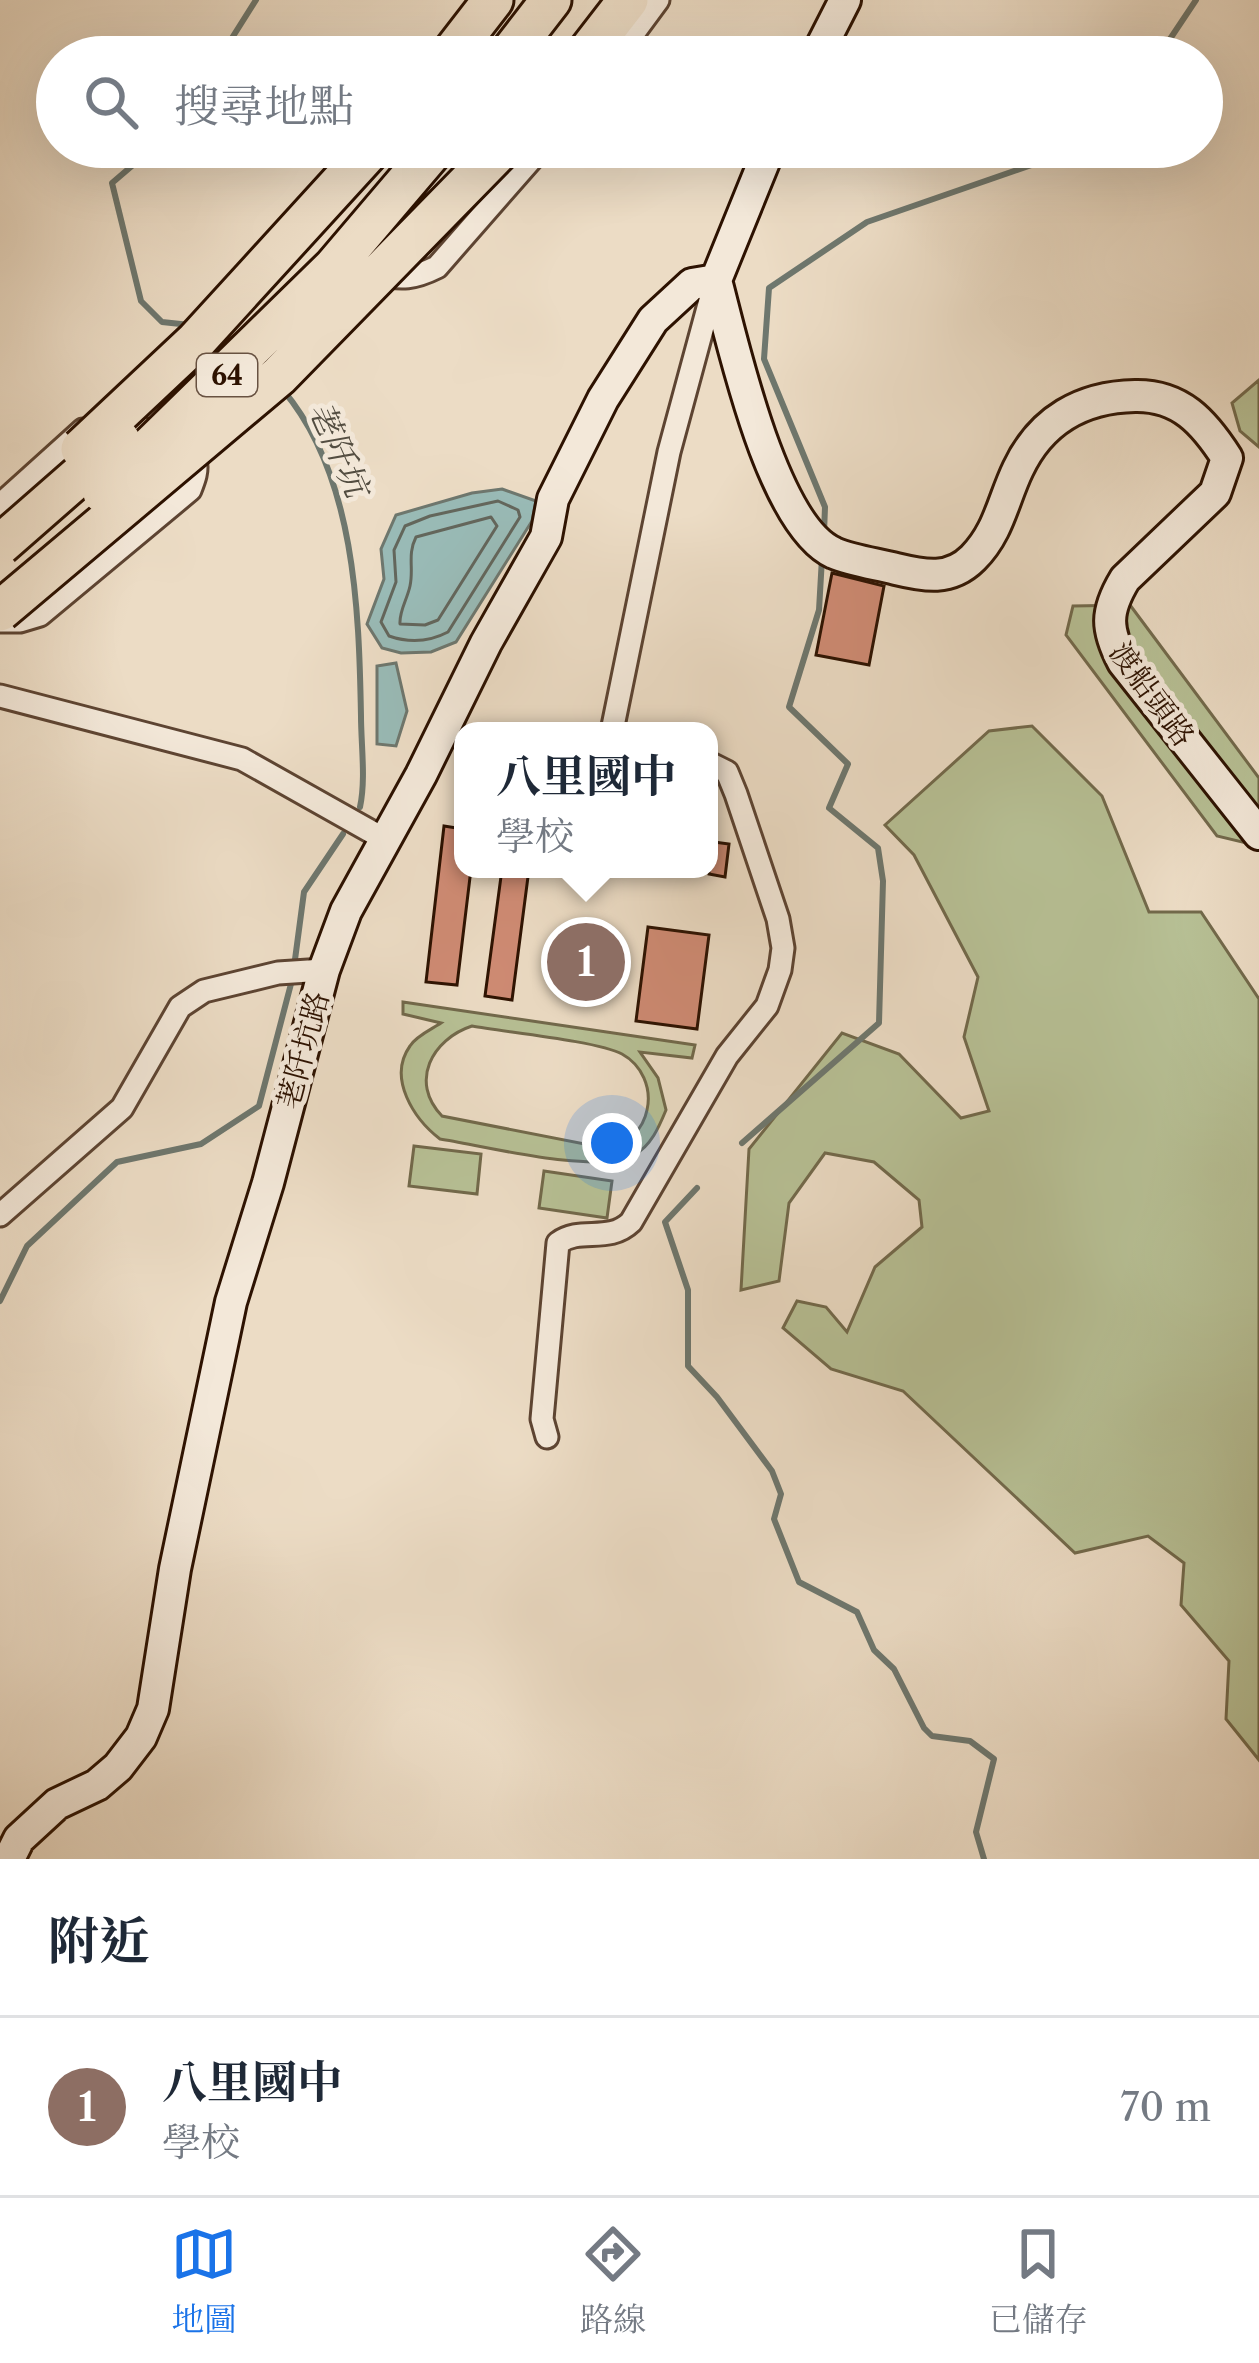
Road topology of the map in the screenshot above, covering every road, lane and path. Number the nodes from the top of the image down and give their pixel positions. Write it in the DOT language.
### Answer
graph roads {
  1 [pos="473,0"];
  2 [pos="493,0"];
  3 [pos="519,0"];
  4 [pos="551,0"];
  5 [pos="628,0"];
  6 [pos="658,0"];
  7 [pos="845,0"];
  8 [pos="445,36"];
  9 [pos="465,36"];
  10 [pos="491,36"];
  11 [pos="523,36"];
  12 [pos="600,36"];
  13 [pos="631,36"];
  14 [pos="827,36"];
  15 [pos="335,168"];
  16 [pos="355,168"];
  17 [pos="385,168"];
  18 [pos="418,168"];
  19 [pos="482,168"];
  20 [pos="524,168"];
  21 [pos="761,168"];
  22 [pos="334,234"];
  23 [pos="716,280"];
  24 [pos="165,418"];
  25 [pos="0,505"];
  26 [pos="0,523"];
  27 [pos="0,545"];
  28 [pos="0,584"];
  29 [pos="0,611"];
  30 [pos="0,621"];
  31 [pos="0,696"];
  32 [pos="614,722"];
  33 [pos="718,768"];
  34 [pos="1259,833"];
  35 [pos="386,841"];
  36 [pos="315,970"];
  37 [pos="0,1215"];
  38 [pos="547,1437"];
  39 [pos="9,1859"];
  1 -- 8 [label="street"];
  2 -- 9 [label="highway"];
  3 -- 10 [label="highway"];
  4 -- 11 [label="highway"];
  5 -- 12 [label="highway"];
  6 -- 13 [label="street"];
  7 -- 14 [label="street"];
  15 -- 22 [label="street"];
  16 -- 26 [label="highway, bridge"];
  17 -- 27 [label="highway, 64, bridge"];
  18 -- 28 [label="highway, 64, bridge"];
  19 -- 29 [label="highway, bridge"];
  20 -- 22 [label="street"];
  21 -- 23 [label="street"];
  22 -- 24 [label="street"];
  23 -- 32 [label="street"];
  23 -- 34 [label="street, 渡船頭路"];
  23 -- 35 [label="street, 荖阡坑路"];
  24 -- 25 [label="street"];
  24 -- 30 [label="street"];
  31 -- 35 [label="street"];
  33 -- 38 [label="street"];
  35 -- 36 [label="street, 荖阡坑路"];
  36 -- 37 [label="street"];
  36 -- 39 [label="street, 荖阡坑路"];
}
